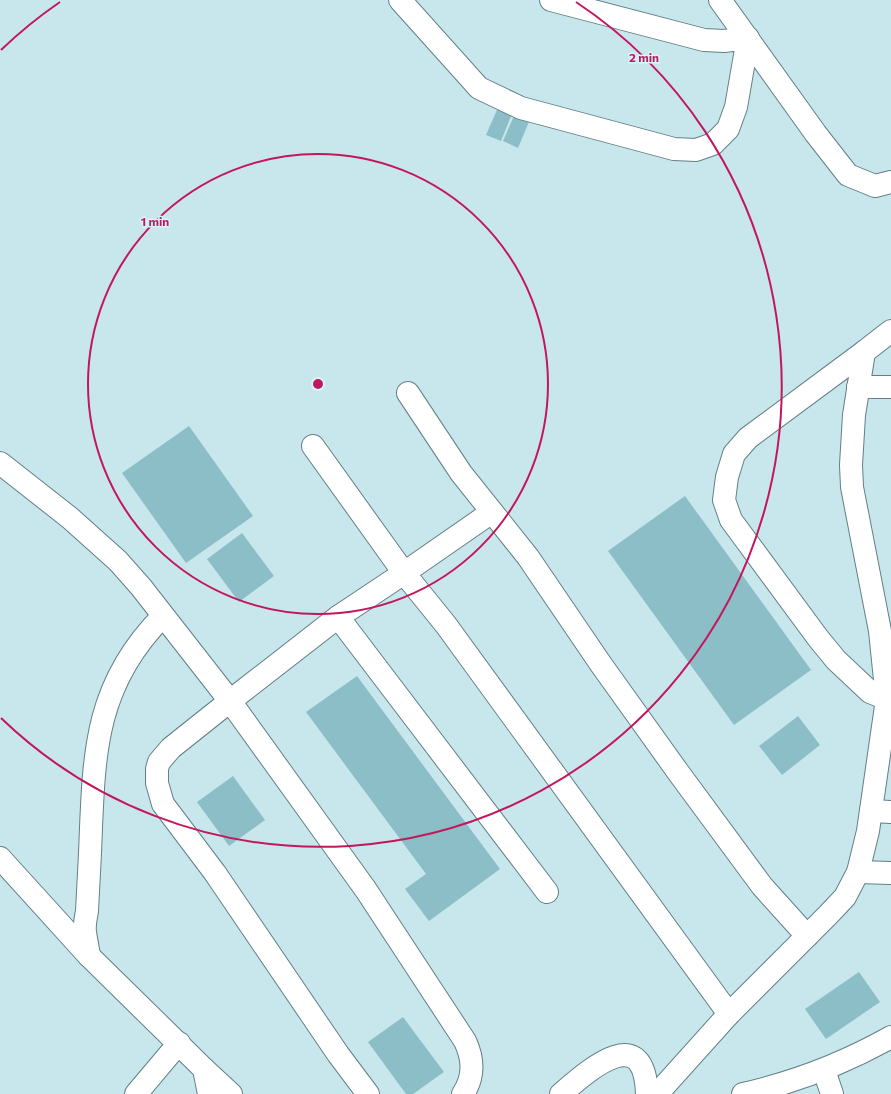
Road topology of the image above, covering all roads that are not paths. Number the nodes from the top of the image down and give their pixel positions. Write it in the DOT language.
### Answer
graph roads {
  1 [pos="400,0"];
  2 [pos="551,0"];
  3 [pos="720,0"];
  4 [pos="748,38"];
  5 [pos="891,182"];
  6 [pos="891,331"];
  7 [pos="864,352"];
  8 [pos="858,387"];
  9 [pos="891,387"];
  10 [pos="408,393"];
  11 [pos="313,446"];
  12 [pos="0,464"];
  13 [pos="492,512"];
  14 [pos="404,573"];
  15 [pos="163,616"];
  16 [pos="338,617"];
  17 [pos="885,631"];
  18 [pos="887,699"];
  19 [pos="230,701"];
  20 [pos="881,811"];
  21 [pos="0,858"];
  22 [pos="858,872"];
  23 [pos="891,873"];
  24 [pos="547,892"];
  25 [pos="807,936"];
  26 [pos="89,956"];
  27 [pos="729,1014"];
  28 [pos="891,1037"];
  29 [pos="179,1044"];
  30 [pos="204,1069"];
  31 [pos="824,1070"];
  32 [pos="136,1094"];
  33 [pos="209,1094"];
  34 [pos="231,1094"];
  35 [pos="368,1094"];
  36 [pos="463,1094"];
  37 [pos="561,1094"];
  38 [pos="647,1094"];
  39 [pos="657,1094"];
  40 [pos="743,1094"];
  41 [pos="832,1094"];
  1 -- 4 [label="lane"];
  2 -- 4 [label="lane"];
  3 -- 4 [label="lane"];
  4 -- 5 [label="lane"];
  6 -- 7 [label="lane"];
  7 -- 8 [label="lane"];
  7 -- 18 [label="lane"];
  8 -- 9 [label="lane"];
  8 -- 17 [label="lane"];
  10 -- 13 [label="lane"];
  11 -- 14 [label="lane"];
  12 -- 15 [label="lane"];
  13 -- 14 [label="lane"];
  13 -- 25 [label="lane"];
  14 -- 16 [label="lane"];
  14 -- 27 [label="lane"];
  15 -- 19 [label="lane"];
  15 -- 26 [label="lane"];
  16 -- 19 [label="lane"];
  16 -- 24 [label="lane"];
  17 -- 18 [label="lane"];
  18 -- 20 [label="lane"];
  19 -- 35 [label="lane"];
  19 -- 36 [label="lane"];
  20 -- 22 [label="lane"];
  21 -- 26 [label="lane"];
  22 -- 23 [label="lane"];
  22 -- 25 [label="lane"];
  25 -- 27 [label="lane"];
  26 -- 29 [label="lane"];
  27 -- 39 [label="lane"];
  28 -- 31 [label="lane"];
  29 -- 30 [label="lane"];
  29 -- 32 [label="lane"];
  30 -- 33 [label="lane"];
  30 -- 34 [label="lane"];
  31 -- 40 [label="lane"];
  31 -- 41 [label="lane"];
  37 -- 38 [label="lane"];
}
